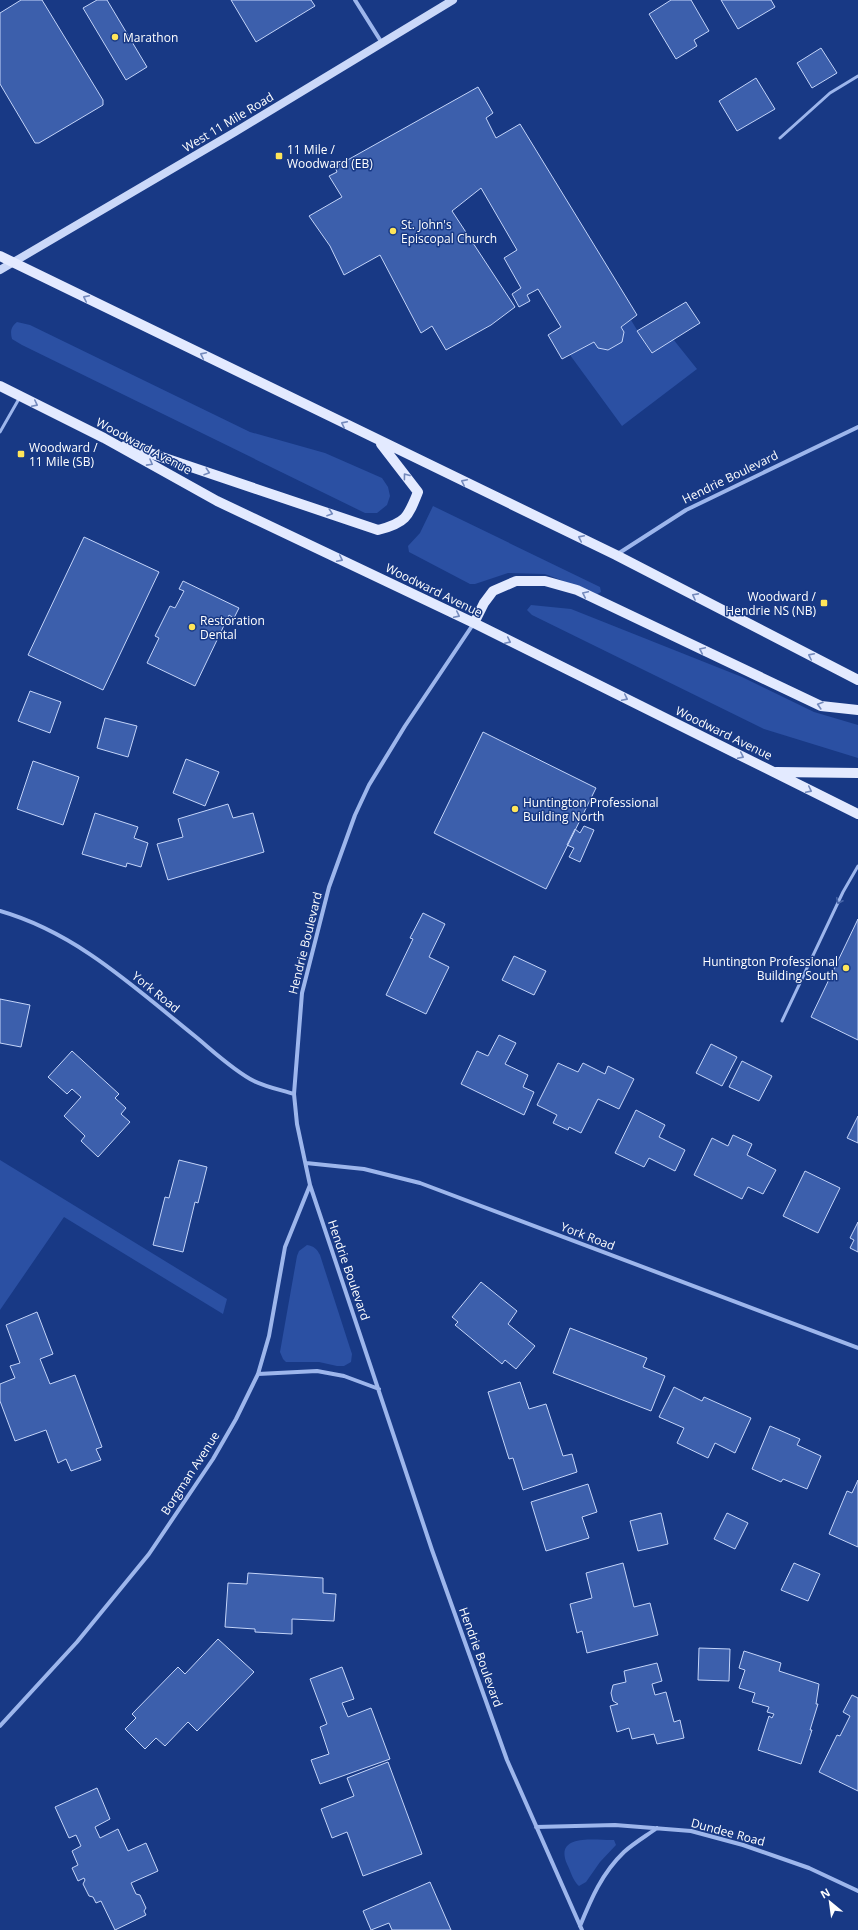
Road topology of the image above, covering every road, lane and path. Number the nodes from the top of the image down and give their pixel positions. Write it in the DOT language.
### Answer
graph roads {
  1 [pos="355,0"];
  2 [pos="453,0"];
  3 [pos="383,44"];
  4 [pos="858,76"];
  5 [pos="780,138"];
  6 [pos="0,256"];
  7 [pos="13,262"];
  8 [pos="0,270"];
  9 [pos="0,386"];
  10 [pos="20,396"];
  11 [pos="858,427"];
  12 [pos="0,432"];
  13 [pos="104,438"];
  14 [pos="379,441"];
  15 [pos="616,555"];
  16 [pos="474,623"];
  17 [pos="858,680"];
  18 [pos="858,710"];
  19 [pos="774,772"];
  20 [pos="858,772"];
  21 [pos="858,814"];
  22 [pos="858,866"];
  23 [pos="0,911"];
  24 [pos="782,1021"];
  25 [pos="294,1094"];
  26 [pos="306,1163"];
  27 [pos="310,1185"];
  28 [pos="858,1348"];
  29 [pos="258,1374"];
  30 [pos="379,1389"];
  31 [pos="0,1726"];
  32 [pos="536,1827"];
  33 [pos="657,1828"];
  34 [pos="858,1891"];
  35 [pos="581,1928"];
  1 -- 3 [label="street"];
  2 -- 3 [label="main road, West 11 Mile Road"];
  3 -- 7 [label="main road, West 11 Mile Road"];
  4 -- 5 [label="lane"];
  6 -- 7 [label="main road"];
  7 -- 8 [label="main road, West 11 Mile Road"];
  14 -- 7 [label="main road, one-way"];
  9 -- 10 [label="main road, Woodward Avenue"];
  10 -- 12 [label="lane"];
  10 -- 13 [label="main road, Woodward Avenue, one-way"];
  11 -- 15 [label="street, Hendrie Boulevard"];
  13 -- 14 [label="main road, one-way"];
  13 -- 16 [label="main road, Woodward Avenue, one-way"];
  15 -- 14 [label="main road, one-way"];
  17 -- 15 [label="main road, one-way"];
  18 -- 16 [label="main road, one-way"];
  16 -- 19 [label="main road, Woodward Avenue, one-way"];
  16 -- 25 [label="street, Hendrie Boulevard"];
  19 -- 20 [label="main road"];
  19 -- 21 [label="main road, Woodward Avenue, one-way"];
  22 -- 24 [label="lane, one-way"];
  23 -- 25 [label="street, York Road"];
  25 -- 26 [label="street, Hendrie Boulevard"];
  26 -- 27 [label="street, Hendrie Boulevard"];
  26 -- 28 [label="street, York Road"];
  27 -- 29 [label="street, Borgman Avenue"];
  27 -- 30 [label="street, Hendrie Boulevard"];
  29 -- 30 [label="street"];
  29 -- 31 [label="street, Borgman Avenue"];
  30 -- 32 [label="street, Hendrie Boulevard"];
  32 -- 33 [label="street, Dundee Road"];
  32 -- 35 [label="street, Hendrie Boulevard"];
  33 -- 34 [label="street, Dundee Road"];
  33 -- 35 [label="street, Hendrie Boulevard"];
}
